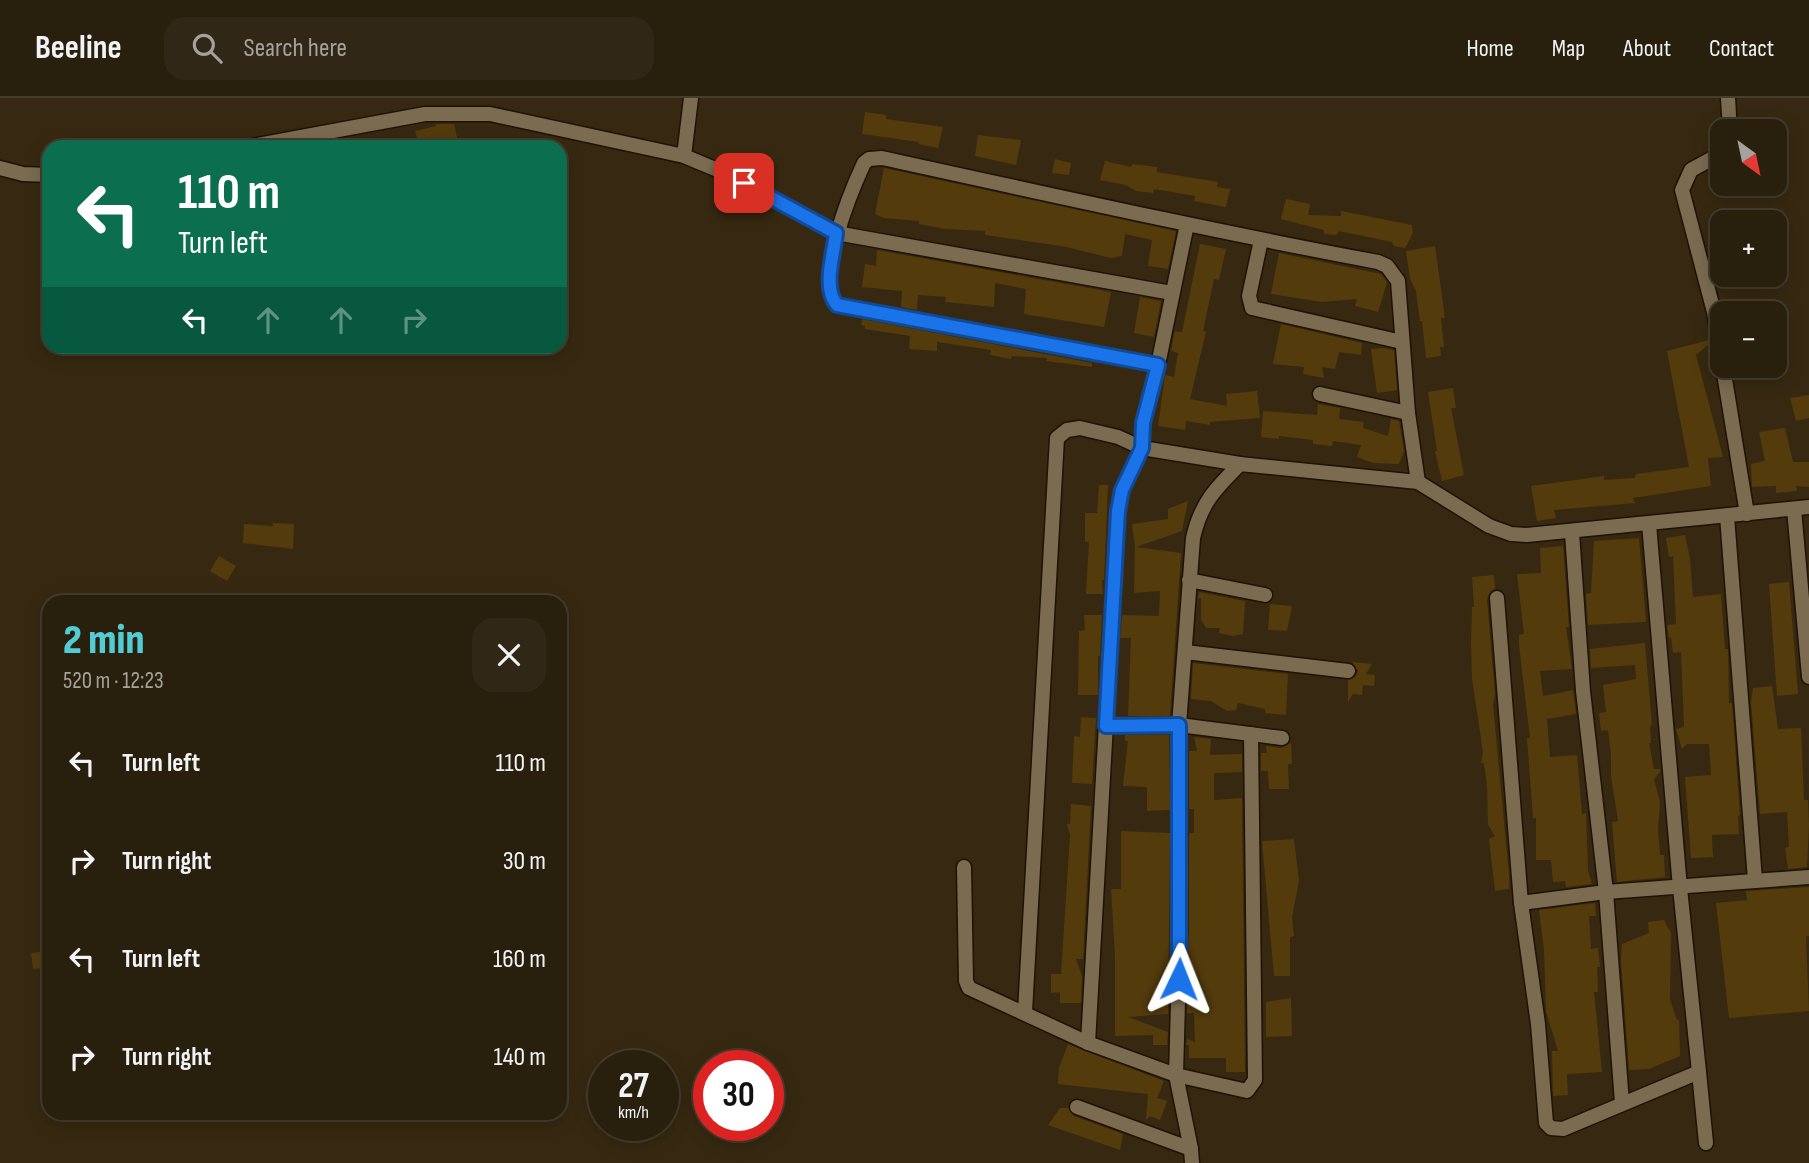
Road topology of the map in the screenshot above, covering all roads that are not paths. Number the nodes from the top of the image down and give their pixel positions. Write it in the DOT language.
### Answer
graph roads {
  1 [pos="691,98"];
  2 [pos="1728,98"];
  3 [pos="1729,119"];
  4 [pos="285,140"];
  5 [pos="684,156"];
  6 [pos="1710,160"];
  7 [pos="0,167"];
  8 [pos="42,175"];
  9 [pos="1187,224"];
  10 [pos="836,233"];
  11 [pos="1261,240"];
  12 [pos="1172,293"];
  13 [pos="1402,342"];
  14 [pos="1158,365"];
  15 [pos="1320,394"];
  16 [pos="1408,413"];
  17 [pos="1142,448"];
  18 [pos="1240,464"];
  19 [pos="1418,482"];
  20 [pos="1802,508"];
  21 [pos="1747,514"];
  22 [pos="1727,516"];
  23 [pos="1649,524"];
  24 [pos="1572,533"];
  25 [pos="1189,580"];
  26 [pos="1265,595"];
  27 [pos="1497,598"];
  28 [pos="1185,652"];
  29 [pos="1348,671"];
  30 [pos="1809,677"];
  31 [pos="1179,725"];
  32 [pos="1106,726"];
  33 [pos="1251,734"];
  34 [pos="1282,738"];
  35 [pos="964,867"];
  36 [pos="1809,877"];
  37 [pos="1755,880"];
  38 [pos="1680,888"];
  39 [pos="1606,892"];
  40 [pos="1521,903"];
  41 [pos="1025,1012"];
  42 [pos="1087,1042"];
  43 [pos="1699,1072"];
  44 [pos="1176,1075"];
  45 [pos="1622,1103"];
  46 [pos="1077,1107"];
  47 [pos="1706,1143"];
  48 [pos="1191,1156"];
  1 -- 5 [label="street"];
  2 -- 3 [label="street"];
  4 -- 5 [label="street"];
  5 -- 10 [label="street"];
  6 -- 21 [label="street"];
  7 -- 8 [label="street"];
  9 -- 10 [label="street"];
  9 -- 11 [label="street"];
  9 -- 12 [label="street"];
  10 -- 12 [label="street"];
  10 -- 14 [label="street"];
  11 -- 13 [label="street"];
  11 -- 13 [label="street"];
  12 -- 14 [label="street"];
  13 -- 16 [label="street"];
  14 -- 17 [label="street"];
  15 -- 16 [label="street"];
  16 -- 19 [label="street"];
  17 -- 18 [label="street"];
  17 -- 32 [label="street"];
  17 -- 41 [label="street"];
  18 -- 19 [label="street"];
  18 -- 25 [label="street"];
  19 -- 24 [label="street"];
  20 -- 21 [label="street"];
  20 -- 30 [label="street"];
  21 -- 22 [label="street"];
  22 -- 23 [label="street"];
  22 -- 37 [label="street"];
  23 -- 24 [label="street"];
  23 -- 38 [label="street"];
  24 -- 39 [label="street"];
  25 -- 26 [label="street"];
  25 -- 28 [label="street"];
  27 -- 40 [label="street"];
  28 -- 29 [label="street"];
  28 -- 31 [label="street"];
  31 -- 32 [label="street"];
  31 -- 33 [label="street"];
  31 -- 44 [label="street"];
  32 -- 42 [label="street"];
  33 -- 34 [label="street"];
  33 -- 44 [label="street"];
  35 -- 41 [label="street"];
  36 -- 37 [label="street"];
  37 -- 38 [label="street"];
  38 -- 39 [label="street"];
  38 -- 43 [label="street"];
  39 -- 40 [label="street"];
  39 -- 45 [label="street"];
  40 -- 45 [label="street"];
  41 -- 42 [label="street"];
  42 -- 44 [label="street"];
  43 -- 45 [label="street"];
  43 -- 47 [label="street"];
  44 -- 48 [label="street"];
  46 -- 48 [label="street"];
}
